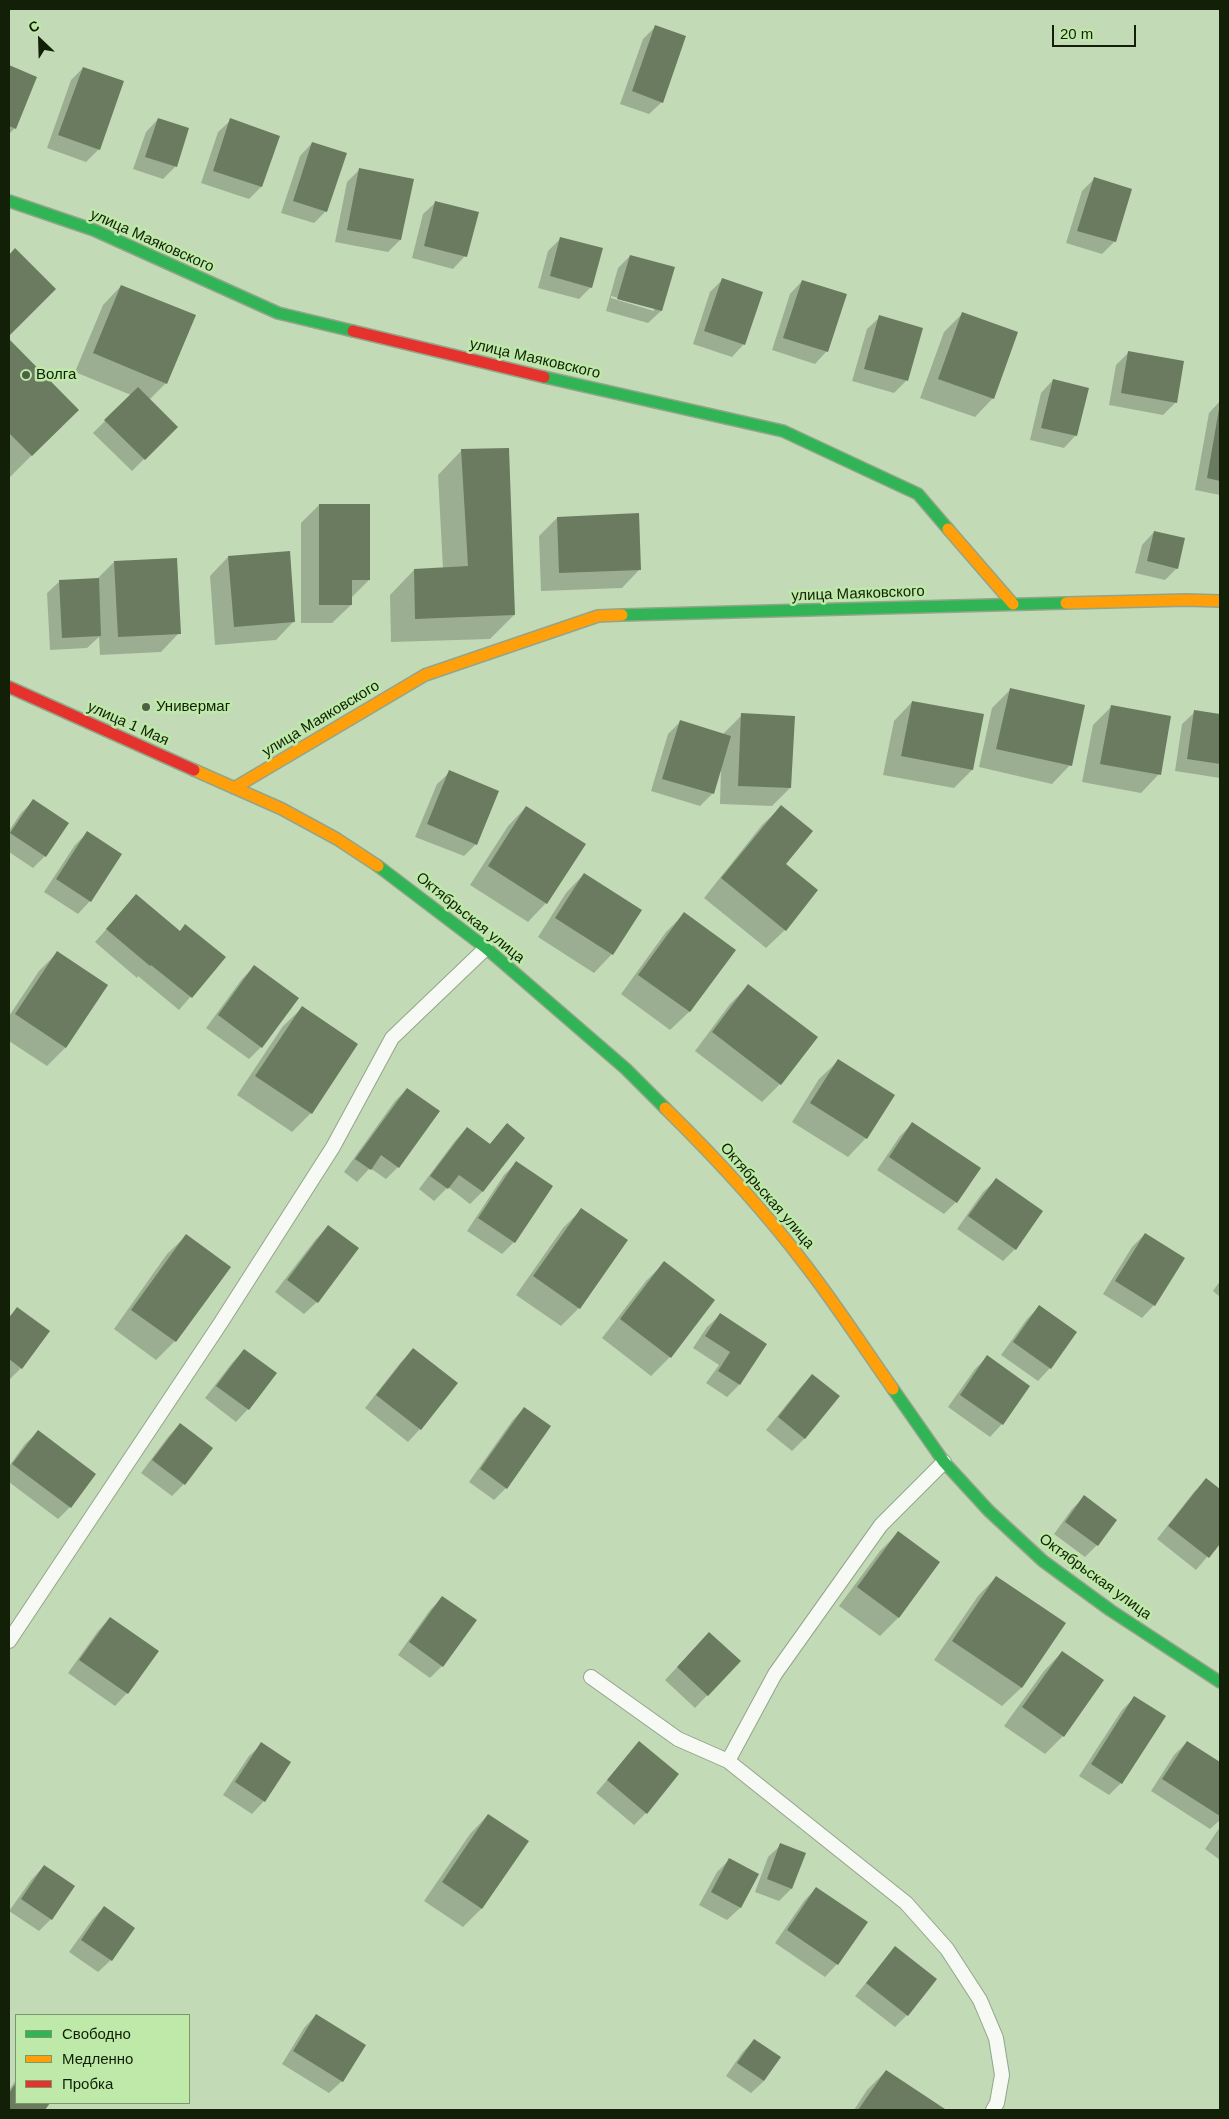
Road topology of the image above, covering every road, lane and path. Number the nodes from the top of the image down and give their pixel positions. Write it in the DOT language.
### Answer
graph roads {
  1 [pos="9,201"];
  2 [pos="1220,601"];
  3 [pos="1013,604"];
  4 [pos="9,687"];
  5 [pos="234,788"];
  6 [pos="486,948"];
  7 [pos="944,1462"];
  8 [pos="9,1641"];
  9 [pos="591,1677"];
  10 [pos="1220,1682"];
  11 [pos="728,1761"];
  12 [pos="994,2110"];
  1 -- 3 [label="street, улица Маяковского"];
  2 -- 3 [label="street, улица Маяковского"];
  3 -- 5 [label="street, улица Маяковского"];
  4 -- 5 [label="street, улица 1 Мая"];
  5 -- 6 [label="street, Октябрьская улица"];
  6 -- 7 [label="street, Октябрьская улица"];
  6 -- 8 [label="lane"];
  7 -- 10 [label="street, Октябрьская улица"];
  7 -- 11 [label="lane"];
  9 -- 11 [label="lane"];
  11 -- 12 [label="lane"];
}
